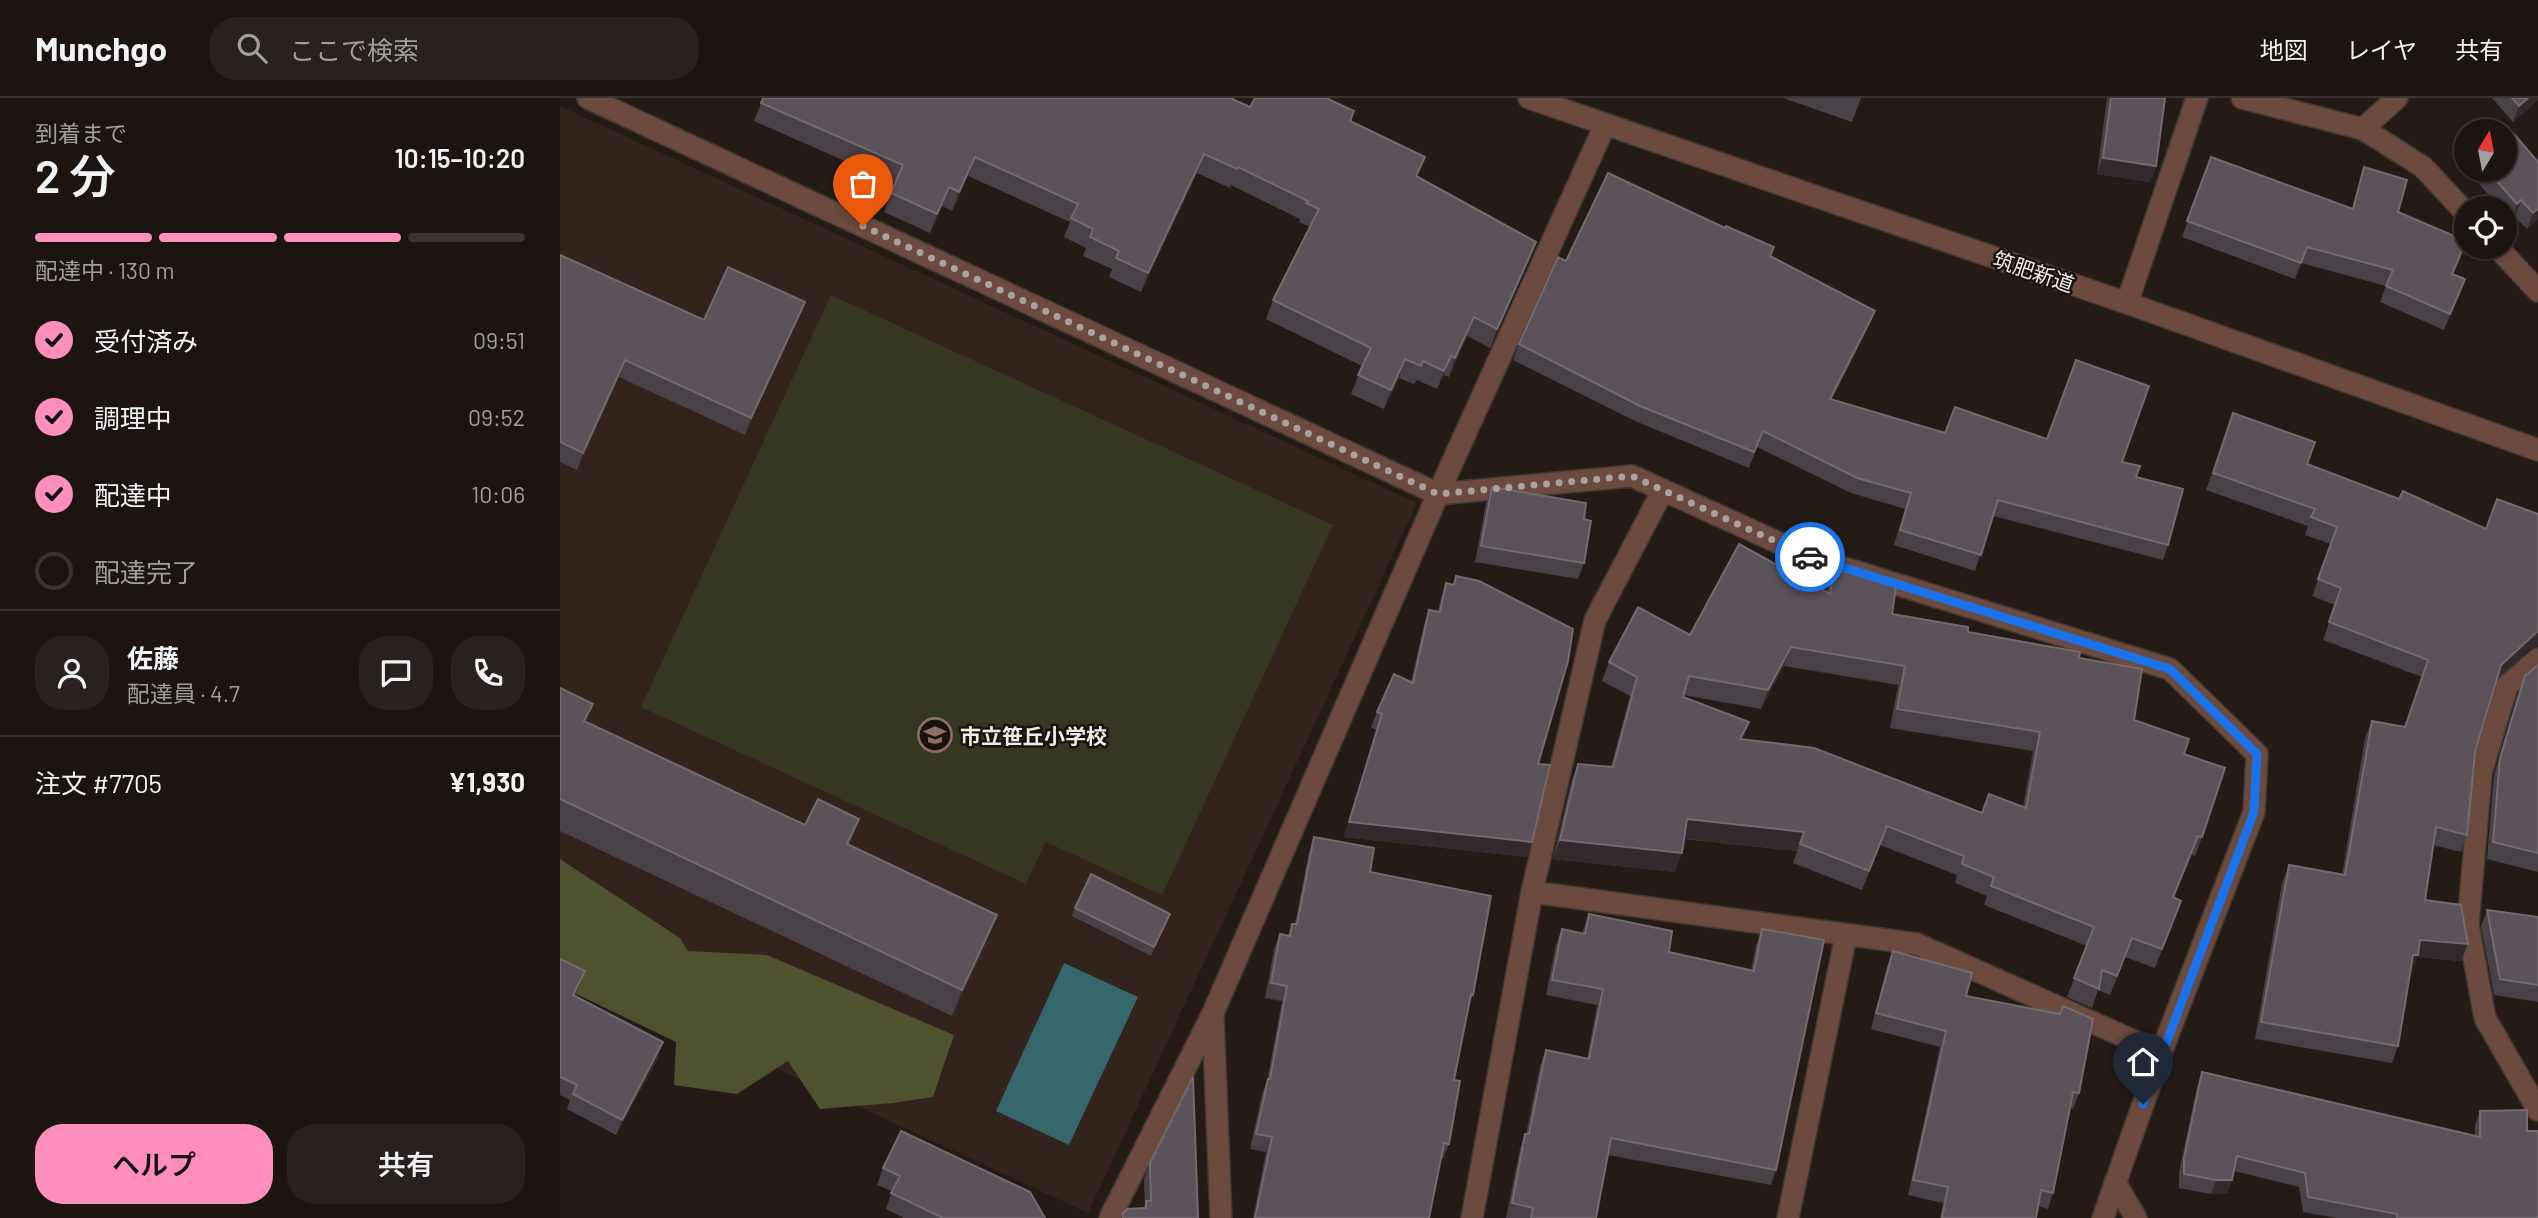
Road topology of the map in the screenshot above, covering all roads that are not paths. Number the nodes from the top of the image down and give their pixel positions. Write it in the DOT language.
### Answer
graph roads {
  1 [pos="587,98"];
  2 [pos="1529,98"];
  3 [pos="2197,98"];
  4 [pos="2242,98"];
  5 [pos="2397,98"];
  6 [pos="1605,125"];
  7 [pos="2363,129"];
  8 [pos="2454,200"];
  9 [pos="2508,259"];
  10 [pos="2538,291"];
  11 [pos="2127,303"];
  12 [pos="2538,450"];
  13 [pos="1663,490"];
  14 [pos="1438,494"];
  15 [pos="2538,659"];
  16 [pos="1532,892"];
  17 [pos="1846,935"];
  18 [pos="1213,1013"];
  19 [pos="2161,1053"];
  20 [pos="2538,1111"];
  21 [pos="2115,1182"];
  22 [pos="1110,1218"];
  23 [pos="1221,1218"];
  24 [pos="1472,1218"];
  25 [pos="1788,1218"];
  26 [pos="2103,1218"];
  27 [pos="2136,1218"];
  1 -- 14 [label="street"];
  2 -- 6 [label="street, 筑肥新道"];
  3 -- 11 [label="street"];
  4 -- 7 [label="street"];
  5 -- 7 [label="street"];
  6 -- 11 [label="street, 筑肥新道"];
  6 -- 14 [label="street"];
  7 -- 8 [label="street"];
  9 -- 10 [label="street"];
  11 -- 12 [label="street, 筑肥新道"];
  13 -- 14 [label="street"];
  13 -- 16 [label="street"];
  13 -- 19 [label="street"];
  14 -- 18 [label="street"];
  15 -- 20 [label="street"];
  16 -- 17 [label="street"];
  16 -- 24 [label="street"];
  17 -- 19 [label="street"];
  17 -- 25 [label="street"];
  18 -- 22 [label="street"];
  18 -- 23 [label="street"];
  19 -- 21 [label="street"];
  21 -- 26 [label="street"];
  21 -- 27 [label="street"];
}
